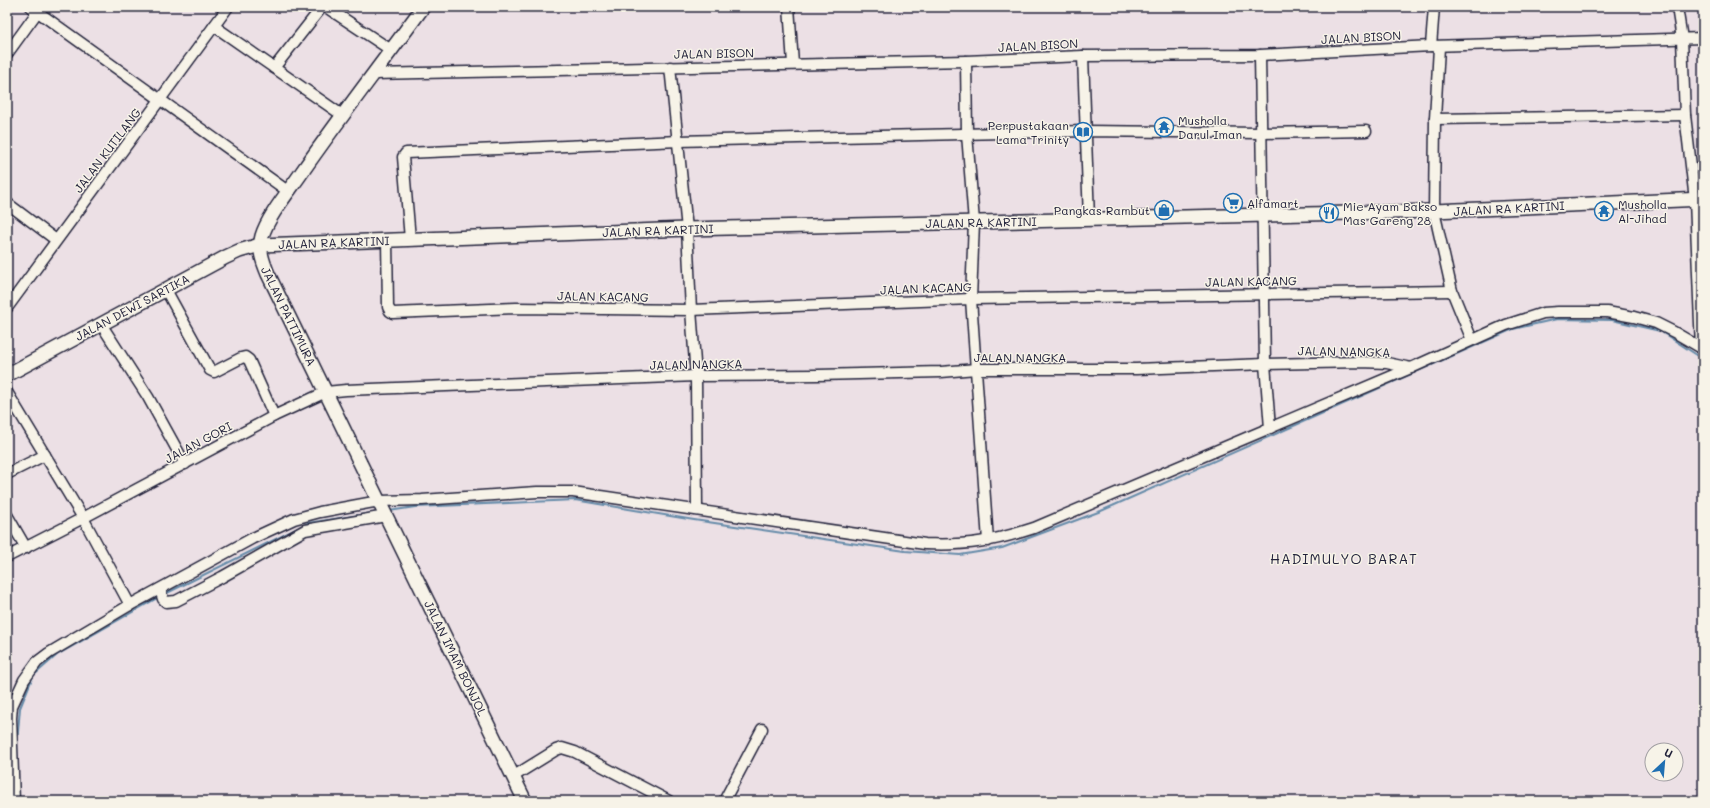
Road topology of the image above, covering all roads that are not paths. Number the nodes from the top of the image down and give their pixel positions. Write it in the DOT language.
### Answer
graph roads {
  1 [pos="228,7"];
  2 [pos="322,7"];
  3 [pos="326,7"];
  4 [pos="423,7"];
  5 [pos="789,7"];
  6 [pos="1434,7"];
  7 [pos="1677,7"];
  8 [pos="37,9"];
  9 [pos="214,26"];
  10 [pos="1703,38"];
  11 [pos="1682,39"];
  12 [pos="1435,47"];
  13 [pos="391,50"];
  14 [pos="7,54"];
  15 [pos="1260,55"];
  16 [pos="1083,56"];
  17 [pos="966,61"];
  18 [pos="793,64"];
  19 [pos="670,67"];
  20 [pos="274,68"];
  21 [pos="373,74"];
  22 [pos="161,100"];
  23 [pos="342,115"];
  24 [pos="1686,115"];
  25 [pos="1435,119"];
  26 [pos="1086,131"];
  27 [pos="1366,131"];
  28 [pos="1260,133"];
  29 [pos="966,134"];
  30 [pos="679,141"];
  31 [pos="289,192"];
  32 [pos="1699,200"];
  33 [pos="7,203"];
  34 [pos="1434,211"];
  35 [pos="1261,216"];
  36 [pos="1089,219"];
  37 [pos="974,222"];
  38 [pos="687,229"];
  39 [pos="410,239"];
  40 [pos="56,240"];
  41 [pos="387,240"];
  42 [pos="260,245"];
  43 [pos="1700,274"];
  44 [pos="166,290"];
  45 [pos="1452,292"];
  46 [pos="1263,294"];
  47 [pos="971,299"];
  48 [pos="7,308"];
  49 [pos="691,310"];
  50 [pos="100,324"];
  51 [pos="1472,340"];
  52 [pos="1702,348"];
  53 [pos="1265,364"];
  54 [pos="1411,368"];
  55 [pos="976,369"];
  56 [pos="7,375"];
  57 [pos="696,376"];
  58 [pos="7,392"];
  59 [pos="326,392"];
  60 [pos="274,416"];
  61 [pos="1270,428"];
  62 [pos="45,456"];
  63 [pos="185,464"];
  64 [pos="7,474"];
  65 [pos="380,502"];
  66 [pos="697,510"];
  67 [pos="7,515"];
  68 [pos="386,516"];
  69 [pos="83,518"];
  70 [pos="988,542"];
  71 [pos="26,548"];
  72 [pos="7,557"];
  73 [pos="161,593"];
  74 [pos="130,605"];
  75 [pos="10,707"];
  76 [pos="762,729"];
  77 [pos="514,776"];
  78 [pos="14,801"];
  79 [pos="525,801"];
  80 [pos="669,801"];
  81 [pos="724,801"];
  1 -- 9 [label="street, JALAN KUTILANG"];
  2 -- 20 [label="street"];
  3 -- 13 [label="street"];
  4 -- 13 [label="main road, JALAN PATTIMURA"];
  5 -- 18 [label="street"];
  6 -- 12 [label="street"];
  7 -- 11 [label="street"];
  8 -- 14 [label="street"];
  8 -- 22 [label="street"];
  9 -- 20 [label="street"];
  9 -- 22 [label="street, JALAN KUTILANG"];
  10 -- 11 [label="street, JALAN BISON"];
  11 -- 12 [label="street, JALAN BISON"];
  11 -- 24 [label="street"];
  12 -- 15 [label="street, JALAN BISON"];
  12 -- 25 [label="street"];
  13 -- 21 [label="main road, JALAN PATTIMURA"];
  15 -- 16 [label="street, JALAN BISON"];
  15 -- 28 [label="street"];
  16 -- 17 [label="street, JALAN BISON"];
  16 -- 26 [label="street"];
  17 -- 18 [label="street, JALAN BISON"];
  17 -- 29 [label="street"];
  18 -- 19 [label="street, JALAN BISON"];
  19 -- 21 [label="street, JALAN BISON"];
  19 -- 30 [label="street"];
  20 -- 23 [label="street"];
  21 -- 23 [label="main road, JALAN PATTIMURA"];
  22 -- 31 [label="street"];
  22 -- 40 [label="street, JALAN KUTILANG"];
  23 -- 31 [label="main road, JALAN PATTIMURA"];
  24 -- 25 [label="street"];
  24 -- 32 [label="street"];
  25 -- 34 [label="street"];
  26 -- 28 [label="street"];
  26 -- 29 [label="street"];
  26 -- 36 [label="street"];
  27 -- 28 [label="street"];
  28 -- 35 [label="street"];
  29 -- 30 [label="street"];
  29 -- 37 [label="street"];
  30 -- 38 [label="street"];
  30 -- 39 [label="street"];
  31 -- 42 [label="main road, JALAN PATTIMURA"];
  32 -- 34 [label="main road, JALAN RA KARTINI"];
  32 -- 43 [label="street"];
  33 -- 40 [label="street"];
  34 -- 35 [label="main road, JALAN RA KARTINI"];
  34 -- 45 [label="street"];
  35 -- 36 [label="main road, JALAN RA KARTINI"];
  35 -- 46 [label="street"];
  36 -- 37 [label="main road, JALAN RA KARTINI"];
  37 -- 38 [label="main road, JALAN RA KARTINI"];
  37 -- 47 [label="street"];
  38 -- 39 [label="main road, JALAN RA KARTINI"];
  38 -- 49 [label="street"];
  39 -- 41 [label="main road, JALAN RA KARTINI"];
  40 -- 48 [label="street, JALAN KUTILANG"];
  41 -- 42 [label="main road, JALAN RA KARTINI"];
  41 -- 49 [label="street, JALAN KACANG"];
  42 -- 44 [label="main road, JALAN DEWI SARTIKA"];
  42 -- 59 [label="main road, JALAN PATTIMURA"];
  43 -- 52 [label="street"];
  44 -- 50 [label="main road, JALAN DEWI SARTIKA"];
  44 -- 60 [label="street"];
  45 -- 46 [label="street, JALAN KACANG"];
  45 -- 51 [label="street"];
  46 -- 47 [label="street, JALAN KACANG"];
  46 -- 53 [label="street"];
  47 -- 49 [label="street, JALAN KACANG"];
  47 -- 55 [label="street"];
  49 -- 57 [label="street"];
  50 -- 56 [label="main road, JALAN DEWI SARTIKA"];
  50 -- 63 [label="street"];
  51 -- 52 [label="street"];
  51 -- 54 [label="street"];
  53 -- 54 [label="street, JALAN NANGKA"];
  53 -- 55 [label="street, JALAN NANGKA"];
  53 -- 61 [label="street"];
  54 -- 61 [label="street, JALAN NANGKA"];
  55 -- 57 [label="street, JALAN NANGKA"];
  55 -- 70 [label="street"];
  57 -- 59 [label="street, JALAN NANGKA"];
  57 -- 66 [label="street"];
  58 -- 62 [label="street"];
  59 -- 60 [label="street, JALAN GORI"];
  59 -- 65 [label="main road, JALAN PATTIMURA"];
  60 -- 63 [label="street, JALAN GORI"];
  61 -- 70 [label="street, JALAN NANGKA"];
  62 -- 64 [label="street"];
  62 -- 69 [label="street"];
  63 -- 69 [label="street, JALAN GORI"];
  65 -- 66 [label="street, JALAN NANGKA"];
  65 -- 68 [label="main road, JALAN PATTIMURA"];
  65 -- 73 [label="street, JALAN NANGKA"];
  66 -- 70 [label="street, JALAN NANGKA"];
  67 -- 71 [label="street"];
  68 -- 73 [label="street"];
  68 -- 77 [label="main road, JALAN IMAM BONJOL"];
  69 -- 71 [label="street, JALAN GORI"];
  69 -- 74 [label="street"];
  71 -- 72 [label="street, JALAN GORI"];
  73 -- 74 [label="street, JALAN NANGKA"];
  74 -- 75 [label="street, JALAN NANGKA"];
  75 -- 78 [label="street"];
  76 -- 81 [label="street"];
  77 -- 79 [label="main road, JALAN IMAM BONJOL"];
  77 -- 80 [label="street"];
}
